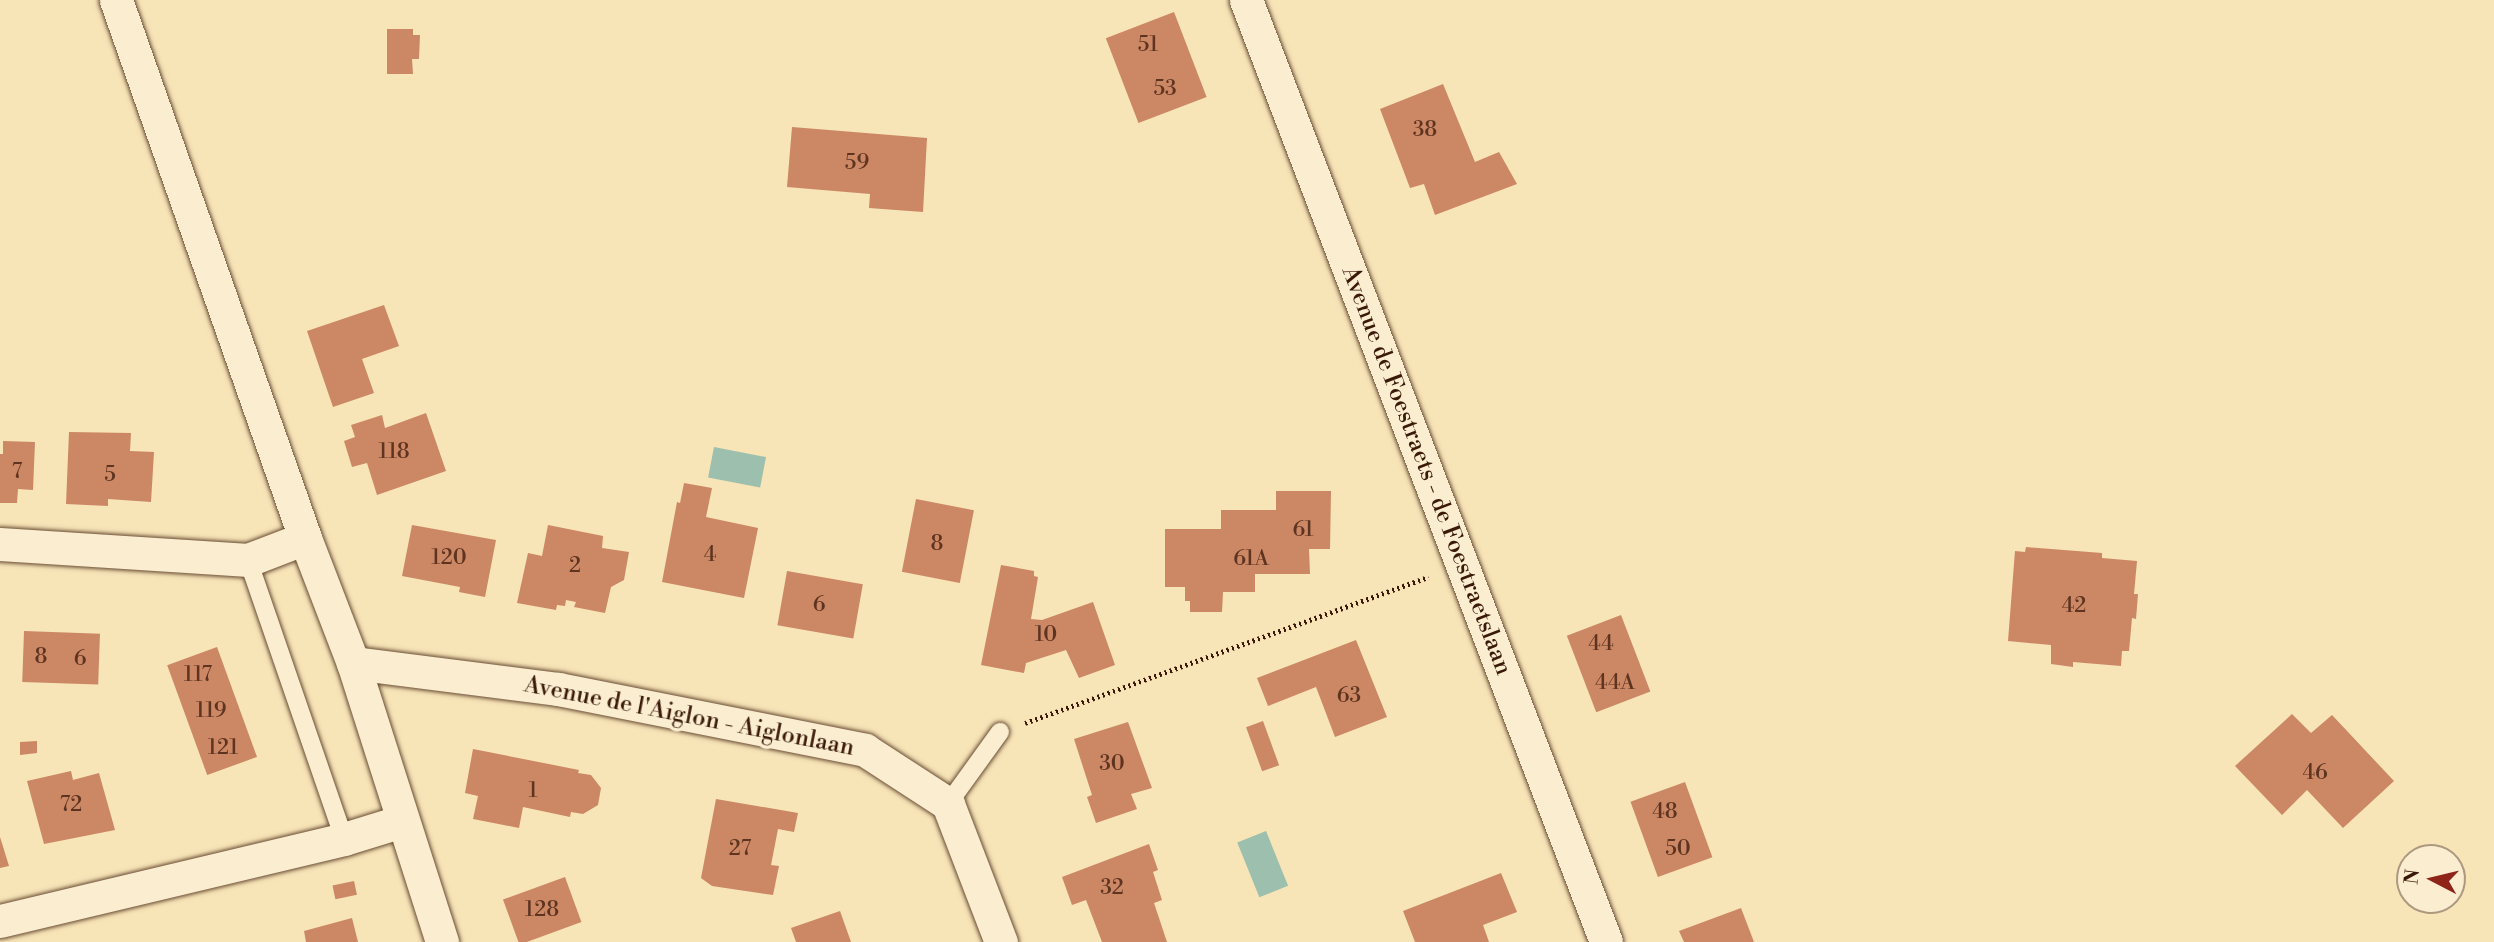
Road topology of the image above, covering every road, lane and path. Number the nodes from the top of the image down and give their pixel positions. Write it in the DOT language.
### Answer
graph roads {
  1 [pos="116,0"];
  2 [pos="1246,0"];
  3 [pos="305,538"];
  4 [pos="0,544"];
  5 [pos="248,561"];
  6 [pos="1462,564"];
  7 [pos="353,663"];
  8 [pos="1000,732"];
  9 [pos="947,804"];
  10 [pos="402,821"];
  11 [pos="344,839"];
  12 [pos="0,921"];
  13 [pos="442,942"];
  14 [pos="1001,942"];
  15 [pos="1606,942"];
  1 -- 3 [label="street"];
  2 -- 6 [label="street, Avenue de Foestraets - de Foestraetslaan"];
  3 -- 5 [label="street"];
  3 -- 7 [label="street"];
  4 -- 5 [label="street"];
  5 -- 11 [label="lane"];
  6 -- 8 [label="path"];
  6 -- 15 [label="street, Avenue de Foestraets - de Foestraetslaan"];
  7 -- 9 [label="street, Avenue de l'Aiglon - Aiglonlaan"];
  7 -- 10 [label="street"];
  8 -- 9 [label="lane"];
  9 -- 14 [label="street"];
  10 -- 11 [label="street"];
  10 -- 13 [label="street"];
  11 -- 12 [label="street"];
}
